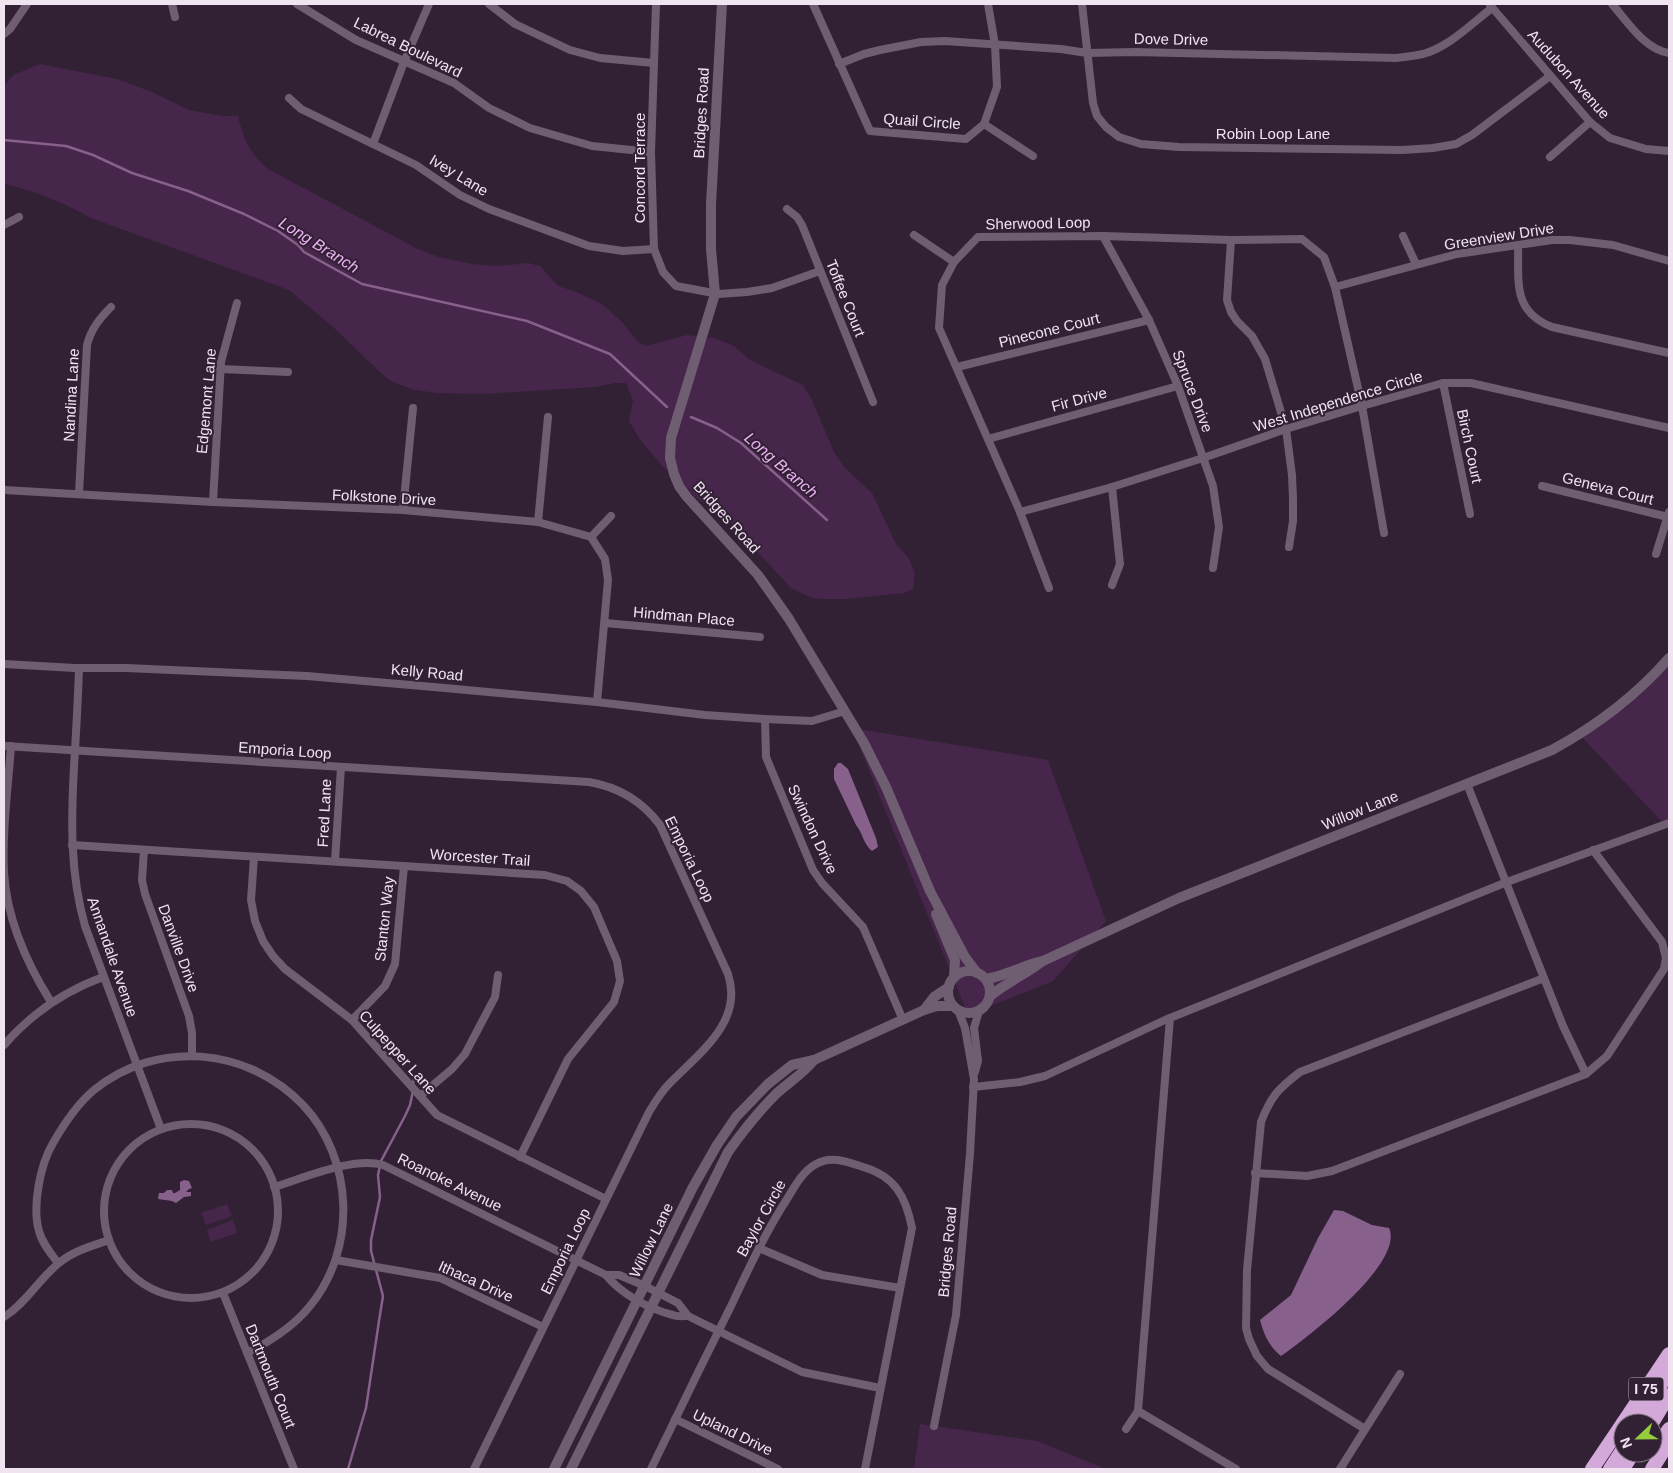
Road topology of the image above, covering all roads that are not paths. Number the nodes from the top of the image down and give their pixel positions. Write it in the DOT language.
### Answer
graph roads {
  1 [pos="27,4"];
  2 [pos="172,4"];
  3 [pos="296,4"];
  4 [pos="429,4"];
  5 [pos="489,4"];
  6 [pos="656,4"];
  7 [pos="722,4"];
  8 [pos="813,4"];
  9 [pos="988,4"];
  10 [pos="1082,4"];
  11 [pos="1612,4"];
  12 [pos="1490,6"];
  13 [pos="175,17"];
  14 [pos="4,34"];
  15 [pos="995,45"];
  16 [pos="1087,53"];
  17 [pos="1669,53"];
  18 [pos="404,62"];
  19 [pos="654,63"];
  20 [pos="838,64"];
  21 [pos="1550,76"];
  22 [pos="290,98"];
  23 [pos="1590,122"];
  24 [pos="984,124"];
  25 [pos="373,144"];
  26 [pos="1669,151"];
  27 [pos="651,152"];
  28 [pos="1032,156"];
  29 [pos="1550,157"];
  30 [pos="787,209"];
  31 [pos="19,217"];
  32 [pos="4,225"];
  33 [pos="914,235"];
  34 [pos="1104,236"];
  35 [pos="1403,236"];
  36 [pos="1231,240"];
  37 [pos="1518,245"];
  38 [pos="654,249"];
  39 [pos="1669,261"];
  40 [pos="954,262"];
  41 [pos="1416,264"];
  42 [pos="820,271"];
  43 [pos="1334,287"];
  44 [pos="715,294"];
  45 [pos="237,303"];
  46 [pos="111,307"];
  47 [pos="1149,320"];
  48 [pos="1669,353"];
  49 [pos="957,367"];
  50 [pos="220,369"];
  51 [pos="288,372"];
  52 [pos="1443,384"];
  53 [pos="1178,386"];
  54 [pos="873,402"];
  55 [pos="1362,406"];
  56 [pos="413,408"];
  57 [pos="548,417"];
  58 [pos="1669,428"];
  59 [pos="1286,429"];
  60 [pos="988,438"];
  61 [pos="1204,458"];
  62 [pos="1542,486"];
  63 [pos="1112,487"];
  64 [pos="4,490"];
  65 [pos="79,493"];
  66 [pos="213,502"];
  67 [pos="403,510"];
  68 [pos="1020,512"];
  69 [pos="1470,514"];
  70 [pos="1669,515"];
  71 [pos="611,516"];
  72 [pos="538,522"];
  73 [pos="1384,533"];
  74 [pos="592,537"];
  75 [pos="1288,547"];
  76 [pos="1656,554"];
  77 [pos="1213,568"];
  78 [pos="1112,585"];
  79 [pos="1049,588"];
  80 [pos="605,623"];
  81 [pos="760,637"];
  82 [pos="1669,658"];
  83 [pos="4,664"];
  84 [pos="79,668"];
  85 [pos="597,702"];
  86 [pos="844,711"];
  87 [pos="765,719"];
  88 [pos="8,746"];
  89 [pos="75,750"];
  90 [pos="341,767"];
  91 [pos="1467,784"];
  92 [pos="1669,823"];
  93 [pos="4,845"];
  94 [pos="72,845"];
  95 [pos="144,850"];
  96 [pos="1593,850"];
  97 [pos="254,856"];
  98 [pos="335,861"];
  99 [pos="404,866"];
  100 [pos="1507,882"];
  101 [pos="930,891"];
  102 [pos="1043,961"];
  103 [pos="498,975"];
  104 [pos="982,976"];
  105 [pos="103,977"];
  106 [pos="1544,978"];
  107 [pos="952,982"];
  108 [pos="990,996"];
  109 [pos="51,1002"];
  110 [pos="956,1008"];
  111 [pos="924,1010"];
  112 [pos="978,1012"];
  113 [pos="1170,1018"];
  114 [pos="352,1020"];
  115 [pos="903,1020"];
  116 [pos="4,1045"];
  117 [pos="192,1055"];
  118 [pos="814,1060"];
  119 [pos="137,1066"];
  120 [pos="1586,1074"];
  121 [pos="974,1083"];
  122 [pos="420,1096"];
  123 [pos="161,1129"];
  124 [pos="520,1157"];
  125 [pos="338,1167"];
  126 [pos="1255,1173"];
  127 [pos="274,1187"];
  128 [pos="606,1199"];
  129 [pos="109,1240"];
  130 [pos="759,1248"];
  131 [pos="336,1260"];
  132 [pos="576,1260"];
  133 [pos="58,1264"];
  134 [pos="606,1275"];
  135 [pos="645,1286"];
  136 [pos="900,1288"];
  137 [pos="223,1292"];
  138 [pos="658,1293"];
  139 [pos="638,1300"];
  140 [pos="651,1306"];
  141 [pos="688,1316"];
  142 [pos="4,1317"];
  143 [pos="543,1327"];
  144 [pos="718,1332"];
  145 [pos="248,1353"];
  146 [pos="1669,1354"];
  147 [pos="1669,1371"];
  148 [pos="1400,1374"];
  149 [pos="880,1388"];
  150 [pos="1669,1395"];
  151 [pos="1138,1411"];
  152 [pos="1630,1413"];
  153 [pos="1644,1413"];
  154 [pos="1658,1413"];
  155 [pos="675,1419"];
  156 [pos="934,1426"];
  157 [pos="1126,1429"];
  158 [pos="1365,1429"];
  159 [pos="1613,1438"];
  160 [pos="1669,1442"];
  161 [pos="294,1469"];
  162 [pos="474,1469"];
  163 [pos="554,1469"];
  164 [pos="571,1469"];
  165 [pos="651,1469"];
  166 [pos="778,1469"];
  167 [pos="865,1469"];
  168 [pos="1236,1469"];
  169 [pos="1340,1469"];
  170 [pos="1592,1469"];
  171 [pos="1652,1469"];
  1 -- 14 [label="street"];
  2 -- 13 [label="street"];
  3 -- 18 [label="street, Labrea Boulevard"];
  4 -- 18 [label="street"];
  5 -- 19 [label="street"];
  6 -- 19 [label="street, Concord Terrace"];
  7 -- 44 [label="street, Bridges Road"];
  8 -- 20 [label="street, Quail Circle"];
  9 -- 15 [label="street"];
  10 -- 16 [label="street, Robin Loop Lane"];
  11 -- 17 [label="street"];
  12 -- 16 [label="street, Dove Drive"];
  12 -- 21 [label="street, Audubon Avenue"];
  15 -- 16 [label="street, Dove Drive"];
  15 -- 20 [label="street, Dove Drive"];
  15 -- 24 [label="street"];
  16 -- 21 [label="street, Robin Loop Lane"];
  18 -- 25 [label="street"];
  18 -- 27 [label="street, Labrea Boulevard"];
  19 -- 27 [label="street, Concord Terrace"];
  20 -- 24 [label="street, Quail Circle"];
  21 -- 23 [label="street, Audubon Avenue"];
  22 -- 25 [label="street, Ivey Lane"];
  23 -- 26 [label="street, Audubon Avenue"];
  23 -- 29 [label="street"];
  24 -- 28 [label="street"];
  25 -- 38 [label="street, Ivey Lane"];
  27 -- 38 [label="street, Concord Terrace"];
  30 -- 42 [label="street, Toffee Court"];
  31 -- 32 [label="street"];
  33 -- 40 [label="street"];
  34 -- 36 [label="street, Sherwood Loop"];
  34 -- 40 [label="street, Sherwood Loop"];
  34 -- 47 [label="street, Spruce Drive"];
  35 -- 41 [label="street"];
  36 -- 43 [label="street, Sherwood Loop"];
  36 -- 59 [label="street"];
  37 -- 39 [label="street, Greenview Drive"];
  37 -- 41 [label="street, Greenview Drive"];
  37 -- 48 [label="street"];
  38 -- 44 [label="street, Concord Terrace"];
  40 -- 49 [label="street, Sherwood Loop"];
  41 -- 43 [label="street, Greenview Drive"];
  42 -- 44 [label="street, Concord Terrace"];
  42 -- 54 [label="street, Toffee Court"];
  43 -- 55 [label="street, Sherwood Loop"];
  44 -- 86 [label="street, Bridges Road"];
  45 -- 50 [label="street, Edgemont Lane"];
  46 -- 65 [label="street, Nandina Lane"];
  47 -- 49 [label="street, Pinecone Court"];
  47 -- 53 [label="street, Spruce Drive"];
  49 -- 60 [label="street, Sherwood Loop"];
  50 -- 51 [label="street"];
  50 -- 66 [label="street, Edgemont Lane"];
  52 -- 55 [label="street, West Independence Circle"];
  52 -- 58 [label="street, West Independence Circle"];
  52 -- 69 [label="street, Birch Court"];
  53 -- 60 [label="street, Fir Drive"];
  53 -- 61 [label="street, Spruce Drive"];
  55 -- 59 [label="street, West Independence Circle"];
  55 -- 73 [label="street, Sherwood Loop"];
  56 -- 67 [label="street"];
  57 -- 72 [label="street"];
  59 -- 61 [label="street, West Independence Circle"];
  59 -- 75 [label="street"];
  60 -- 68 [label="street, Sherwood Loop"];
  61 -- 63 [label="street, West Independence Circle"];
  61 -- 77 [label="street, Spruce Drive"];
  62 -- 70 [label="street, Geneva Court"];
  63 -- 68 [label="street, West Independence Circle"];
  63 -- 78 [label="street"];
  64 -- 65 [label="street, Folkstone Drive"];
  65 -- 66 [label="street, Folkstone Drive"];
  66 -- 67 [label="street, Folkstone Drive"];
  67 -- 72 [label="street, Folkstone Drive"];
  68 -- 79 [label="street, Sherwood Loop"];
  70 -- 76 [label="street"];
  71 -- 74 [label="street"];
  72 -- 74 [label="street, Folkstone Drive"];
  74 -- 80 [label="street"];
  80 -- 81 [label="street, Hindman Place"];
  80 -- 85 [label="street"];
  82 -- 91 [label="street, Willow Lane"];
  83 -- 84 [label="street, Kelly Road"];
  84 -- 85 [label="street, Kelly Road"];
  84 -- 89 [label="street, Annandale Avenue"];
  85 -- 87 [label="street, Kelly Road"];
  86 -- 87 [label="street, Kelly Road"];
  86 -- 101 [label="street, Bridges Road"];
  87 -- 115 [label="street, Swindon Drive"];
  88 -- 89 [label="street, Emporia Loop"];
  88 -- 93 [label="street"];
  89 -- 90 [label="street, Emporia Loop"];
  89 -- 94 [label="street, Annandale Avenue"];
  90 -- 98 [label="street, Fred Lane"];
  90 -- 128 [label="street, Emporia Loop"];
  91 -- 100 [label="street"];
  91 -- 102 [label="street, Willow Lane"];
  92 -- 96 [label="street"];
  93 -- 109 [label="street"];
  94 -- 95 [label="street, Worcester Trail"];
  94 -- 105 [label="street, Annandale Avenue"];
  95 -- 97 [label="street, Worcester Trail"];
  95 -- 117 [label="street, Danville Drive"];
  96 -- 100 [label="street"];
  96 -- 120 [label="street"];
  97 -- 98 [label="street, Worcester Trail"];
  97 -- 114 [label="street, Culpepper Lane"];
  98 -- 99 [label="street, Worcester Trail"];
  99 -- 114 [label="street, Stanton Way"];
  99 -- 124 [label="street, Worcester Trail"];
  100 -- 106 [label="street"];
  100 -- 113 [label="street"];
  101 -- 104 [label="street, Bridges Road"];
  101 -- 107 [label="street, Bridges Road"];
  102 -- 104 [label="street, Willow Lane"];
  102 -- 108 [label="street, Willow Lane"];
  103 -- 122 [label="street"];
  104 -- 107 [label="street"];
  104 -- 108 [label="street"];
  105 -- 109 [label="street"];
  105 -- 119 [label="street, Annandale Avenue"];
  106 -- 120 [label="street"];
  106 -- 126 [label="street"];
  107 -- 110 [label="street"];
  107 -- 111 [label="street, Willow Lane"];
  108 -- 112 [label="street"];
  109 -- 116 [label="street"];
  110 -- 111 [label="street, Willow Lane"];
  110 -- 112 [label="street"];
  110 -- 121 [label="street, Bridges Road"];
  111 -- 115 [label="street, Willow Lane"];
  112 -- 121 [label="street, Bridges Road"];
  113 -- 121 [label="street"];
  113 -- 151 [label="street"];
  114 -- 122 [label="street, Culpepper Lane"];
  115 -- 118 [label="street, Willow Lane"];
  117 -- 119 [label="street"];
  117 -- 125 [label="street"];
  118 -- 135 [label="street, Willow Lane"];
  118 -- 138 [label="street, Willow Lane"];
  119 -- 123 [label="street, Annandale Avenue"];
  119 -- 133 [label="street"];
  120 -- 126 [label="street"];
  121 -- 156 [label="street, Bridges Road"];
  122 -- 124 [label="street, Culpepper Lane"];
  123 -- 127 [label="street"];
  123 -- 129 [label="street"];
  124 -- 128 [label="street, Culpepper Lane"];
  125 -- 127 [label="street, Roanoke Avenue"];
  125 -- 131 [label="street"];
  125 -- 132 [label="street, Roanoke Avenue"];
  126 -- 158 [label="street"];
  127 -- 137 [label="street"];
  128 -- 132 [label="street, Emporia Loop"];
  129 -- 133 [label="street"];
  129 -- 137 [label="street"];
  130 -- 136 [label="street"];
  130 -- 136 [label="street, Baylor Circle"];
  130 -- 144 [label="street, Baylor Circle"];
  131 -- 143 [label="street, Ithaca Drive"];
  131 -- 145 [label="street"];
  132 -- 134 [label="street, Roanoke Avenue"];
  132 -- 143 [label="street, Emporia Loop"];
  133 -- 142 [label="street"];
  134 -- 135 [label="street, Roanoke Avenue"];
  134 -- 139 [label="street, Roanoke Avenue"];
  135 -- 138 [label="street, Roanoke Avenue"];
  135 -- 139 [label="street, Willow Lane"];
  136 -- 149 [label="street, Baylor Circle"];
  137 -- 145 [label="street, Dartmouth Court"];
  138 -- 140 [label="street, Willow Lane"];
  138 -- 141 [label="street, Roanoke Avenue"];
  139 -- 140 [label="street, Roanoke Avenue"];
  139 -- 163 [label="street, Willow Lane"];
  140 -- 141 [label="street, Roanoke Avenue"];
  140 -- 164 [label="street, Willow Lane"];
  141 -- 144 [label="street"];
  143 -- 162 [label="street, Emporia Loop"];
  144 -- 149 [label="street"];
  144 -- 155 [label="street, Baylor Circle"];
  145 -- 161 [label="street, Dartmouth Court"];
  146 -- 152 [label="highway, I 75"];
  147 -- 153 [label="highway"];
  148 -- 158 [label="street"];
  149 -- 167 [label="street, Baylor Circle"];
  150 -- 154 [label="highway"];
  151 -- 157 [label="street"];
  151 -- 168 [label="street"];
  155 -- 165 [label="street, Baylor Circle"];
  155 -- 166 [label="street, Upland Drive"];
  158 -- 169 [label="street"];
  159 -- 170 [label="highway, I 75"];
  160 -- 171 [label="highway"];
}
